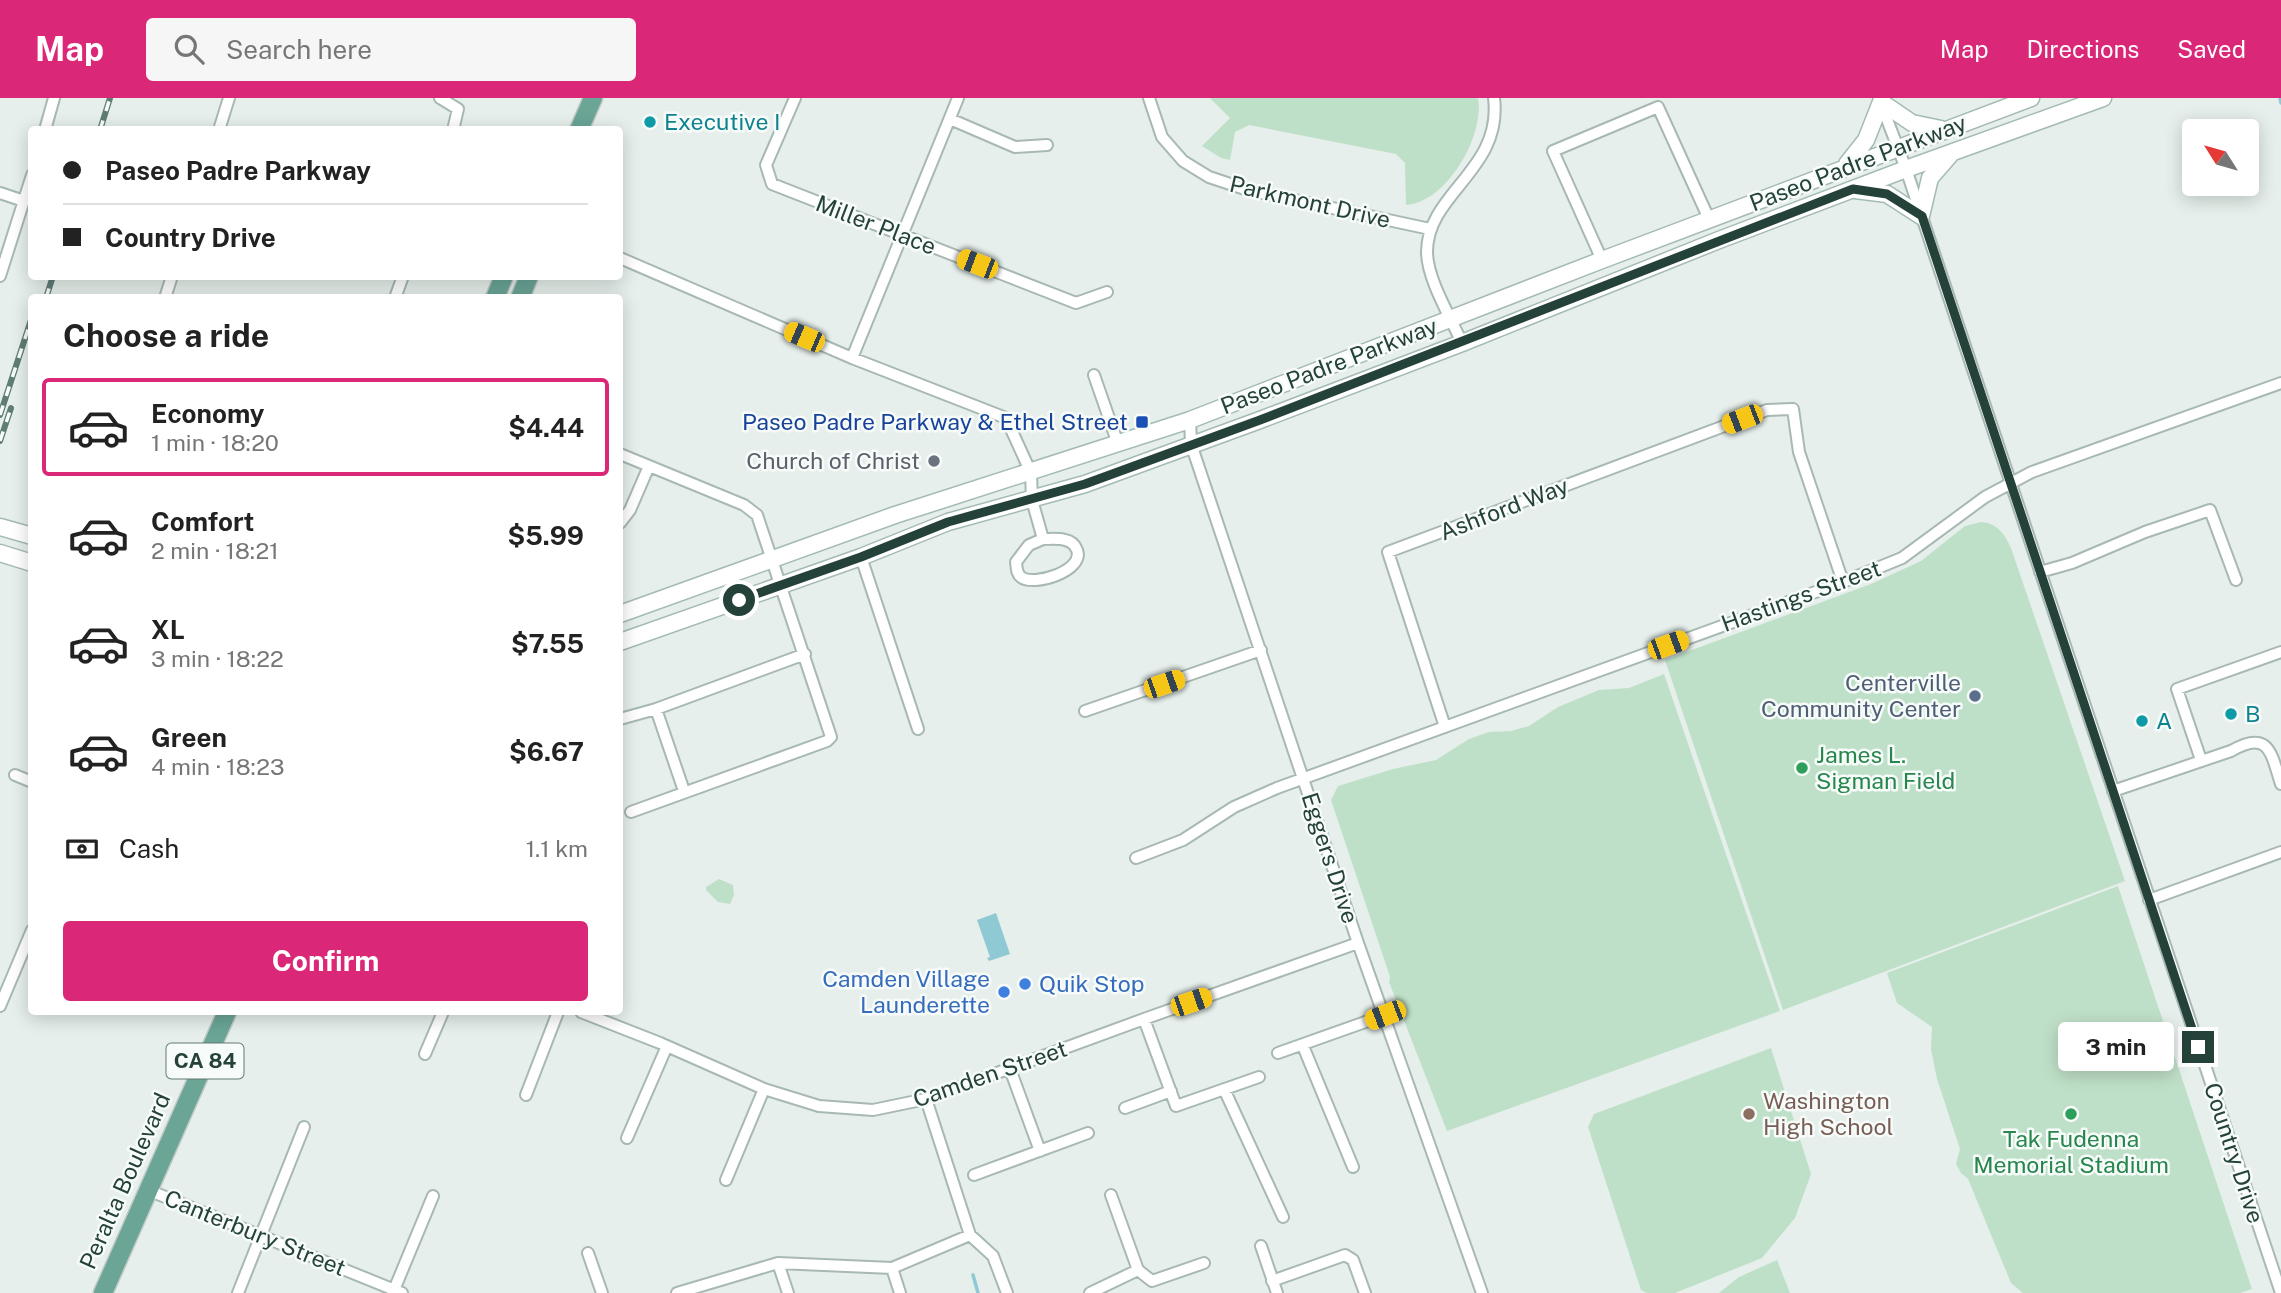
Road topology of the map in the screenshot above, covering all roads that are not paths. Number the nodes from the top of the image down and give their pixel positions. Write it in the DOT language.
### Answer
graph roads {
  1 [pos="54,98"];
  2 [pos="229,98"];
  3 [pos="440,98"];
  4 [pos="593,98"];
  5 [pos="795,98"];
  6 [pos="958,98"];
  7 [pos="1149,98"];
  8 [pos="1494,98"];
  9 [pos="2031,98"];
  10 [pos="2103,98"];
  11 [pos="1880,100"];
  12 [pos="950,119"];
  13 [pos="46,126"];
  14 [pos="220,126"];
  15 [pos="454,126"];
  16 [pos="581,126"];
  17 [pos="1944,130"];
  18 [pos="1047,145"];
  19 [pos="1898,147"];
  20 [pos="1953,152"];
  21 [pos="1843,168"];
  22 [pos="1906,169"];
  23 [pos="28,188"];
  24 [pos="1853,189"];
  25 [pos="0,193"];
  26 [pos="24,201"];
  27 [pos="1922,216"];
  28 [pos="1709,219"];
  29 [pos="1430,229"];
  30 [pos="903,236"];
  31 [pos="623,259"];
  32 [pos="1602,260"];
  33 [pos="0,276"];
  34 [pos="1107,292"];
  35 [pos="1451,319"];
  36 [pos="1462,343"];
  37 [pos="852,358"];
  38 [pos="1094,375"];
  39 [pos="2281,383"];
  40 [pos="1190,420"];
  41 [pos="1118,444"];
  42 [pos="1191,444"];
  43 [pos="623,455"];
  44 [pos="649,466"];
  45 [pos="1031,473"];
  46 [pos="2010,485"];
  47 [pos="1032,500"];
  48 [pos="623,519"];
  49 [pos="0,527"];
  50 [pos="28,535"];
  51 [pos="1043,539"];
  52 [pos="0,553"];
  53 [pos="861,557"];
  54 [pos="774,559"];
  55 [pos="28,562"];
  56 [pos="2040,572"];
  57 [pos="2236,580"];
  58 [pos="1843,582"];
  59 [pos="782,584"];
  60 [pos="623,613"];
  61 [pos="623,641"];
  62 [pos="1261,650"];
  63 [pos="2281,652"];
  64 [pos="805,654"];
  65 [pos="656,709"];
  66 [pos="1085,711"];
  67 [pos="623,718"];
  68 [pos="1445,727"];
  69 [pos="918,729"];
  70 [pos="2201,760"];
  71 [pos="15,775"];
  72 [pos="1304,778"];
  73 [pos="28,780"];
  74 [pos="2281,784"];
  75 [pos="684,791"];
  76 [pos="2113,791"];
  77 [pos="631,812"];
  78 [pos="2281,852"];
  79 [pos="1136,858"];
  80 [pos="2149,900"];
  81 [pos="28,940"];
  82 [pos="1357,943"];
  83 [pos="0,1006"];
  84 [pos="226,1015"];
  85 [pos="442,1015"];
  86 [pos="557,1015"];
  87 [pos="589,1015"];
  88 [pos="1385,1015"];
  89 [pos="1144,1019"];
  90 [pos="667,1045"];
  91 [pos="1303,1046"];
  92 [pos="1278,1053"];
  93 [pos="425,1054"];
  94 [pos="1010,1069"];
  95 [pos="1259,1077"];
  96 [pos="764,1089"];
  97 [pos="1224,1089"];
  98 [pos="1171,1091"];
  99 [pos="526,1095"];
  100 [pos="926,1099"];
  101 [pos="1125,1108"];
  102 [pos="304,1127"];
  103 [pos="1088,1133"];
  104 [pos="627,1138"];
  105 [pos="1040,1151"];
  106 [pos="1353,1167"];
  107 [pos="974,1175"];
  108 [pos="726,1180"];
  109 [pos="148,1190"];
  110 [pos="1111,1195"];
  111 [pos="433,1196"];
  112 [pos="1283,1217"];
  113 [pos="261,1235"];
  114 [pos="970,1235"];
  115 [pos="1261,1246"];
  116 [pos="588,1253"];
  117 [pos="778,1263"];
  118 [pos="1204,1263"];
  119 [pos="892,1268"];
  120 [pos="1138,1270"];
  121 [pos="1272,1281"];
  122 [pos="398,1292"];
  123 [pos="103,1293"];
  124 [pos="238,1293"];
  125 [pos="602,1293"];
  126 [pos="677,1293"];
  127 [pos="788,1293"];
  128 [pos="900,1293"];
  129 [pos="1007,1293"];
  130 [pos="1090,1293"];
  131 [pos="1277,1293"];
  132 [pos="1365,1293"];
  133 [pos="1482,1293"];
  134 [pos="2281,1293"];
  1 -- 13 [label="street"];
  2 -- 14 [label="street"];
  3 -- 15 [label="street"];
  4 -- 16 [label="main road"];
  5 -- 30 [label="street, Miller Place"];
  6 -- 12 [label="street"];
  7 -- 29 [label="street, Parkmont Drive"];
  8 -- 29 [label="street"];
  9 -- 17 [label="main road, Paseo Padre Parkway"];
  10 -- 20 [label="main road, Paseo Padre Parkway"];
  11 -- 17 [label="main road"];
  11 -- 19 [label="street, Country Drive"];
  11 -- 21 [label="main road"];
  12 -- 18 [label="street"];
  12 -- 30 [label="street"];
  17 -- 19 [label="main road, Paseo Padre Parkway"];
  19 -- 21 [label="main road, Paseo Padre Parkway"];
  19 -- 22 [label="street, Country Drive"];
  20 -- 22 [label="main road, Paseo Padre Parkway"];
  20 -- 27 [label="main road"];
  21 -- 28 [label="main road, Paseo Padre Parkway"];
  22 -- 24 [label="main road, Paseo Padre Parkway"];
  22 -- 27 [label="street, Country Drive"];
  23 -- 26 [label="street"];
  24 -- 27 [label="main road"];
  24 -- 36 [label="main road, Paseo Padre Parkway"];
  25 -- 26 [label="street"];
  26 -- 33 [label="street"];
  27 -- 46 [label="street, Country Drive"];
  28 -- 32 [label="main road, Paseo Padre Parkway"];
  28 -- 32 [label="street"];
  29 -- 35 [label="street"];
  30 -- 34 [label="street, Miller Place"];
  30 -- 37 [label="street"];
  31 -- 37 [label="street"];
  32 -- 35 [label="main road, Paseo Padre Parkway"];
  35 -- 36 [label="street"];
  35 -- 40 [label="main road, Paseo Padre Parkway"];
  36 -- 42 [label="main road, Paseo Padre Parkway"];
  37 -- 45 [label="street"];
  38 -- 41 [label="street"];
  39 -- 46 [label="street, Hastings Street"];
  40 -- 41 [label="main road, Paseo Padre Parkway"];
  40 -- 42 [label="street, Eggers Drive"];
  41 -- 45 [label="main road, Paseo Padre Parkway"];
  42 -- 47 [label="main road, Paseo Padre Parkway"];
  42 -- 62 [label="street, Eggers Drive"];
  43 -- 44 [label="street"];
  44 -- 48 [label="street"];
  44 -- 54 [label="street"];
  45 -- 47 [label="street"];
  45 -- 54 [label="main road, Paseo Padre Parkway"];
  46 -- 56 [label="street, Country Drive"];
  46 -- 58 [label="street, Hastings Street"];
  47 -- 51 [label="street"];
  47 -- 53 [label="main road, Paseo Padre Parkway"];
  49 -- 50 [label="main road"];
  51 -- 51 [label="street"];
  52 -- 55 [label="main road"];
  53 -- 59 [label="main road, Paseo Padre Parkway"];
  53 -- 69 [label="street"];
  54 -- 59 [label="street"];
  54 -- 60 [label="main road, Paseo Padre Parkway"];
  56 -- 57 [label="street"];
  56 -- 76 [label="street, Country Drive"];
  58 -- 68 [label="street, Hastings Street"];
  58 -- 68 [label="street, Ashford Way"];
  59 -- 61 [label="main road, Paseo Padre Parkway"];
  59 -- 64 [label="street"];
  62 -- 66 [label="street"];
  62 -- 72 [label="street, Eggers Drive"];
  63 -- 70 [label="street"];
  64 -- 65 [label="street"];
  64 -- 75 [label="street"];
  65 -- 67 [label="street"];
  65 -- 75 [label="street"];
  68 -- 72 [label="street, Hastings Street"];
  70 -- 74 [label="street"];
  70 -- 76 [label="street"];
  71 -- 73 [label="street"];
  72 -- 79 [label="street, Hastings Street"];
  72 -- 82 [label="street, Eggers Drive"];
  75 -- 77 [label="street"];
  76 -- 80 [label="street, Country Drive"];
  78 -- 80 [label="street"];
  80 -- 134 [label="street, Country Drive"];
  81 -- 83 [label="street"];
  82 -- 88 [label="street, Eggers Drive"];
  82 -- 89 [label="street, Camden Street"];
  84 -- 109 [label="main road, Peralta Boulevard / CA 84"];
  85 -- 93 [label="street"];
  86 -- 99 [label="street"];
  87 -- 90 [label="street, Camden Street"];
  88 -- 91 [label="street"];
  88 -- 133 [label="street, Eggers Drive"];
  89 -- 94 [label="street, Camden Street"];
  89 -- 98 [label="street"];
  90 -- 96 [label="street, Camden Street"];
  90 -- 104 [label="street"];
  91 -- 92 [label="street"];
  91 -- 106 [label="street"];
  94 -- 100 [label="street, Camden Street"];
  94 -- 105 [label="street"];
  95 -- 97 [label="street"];
  96 -- 100 [label="street, Camden Street"];
  96 -- 108 [label="street"];
  97 -- 98 [label="street"];
  97 -- 112 [label="street"];
  98 -- 101 [label="street"];
  100 -- 114 [label="street"];
  102 -- 113 [label="street"];
  103 -- 105 [label="street"];
  105 -- 107 [label="street"];
  109 -- 113 [label="street, Canterbury Street"];
  109 -- 123 [label="main road, Peralta Boulevard / CA 84"];
  110 -- 120 [label="street"];
  111 -- 122 [label="street"];
  113 -- 122 [label="street, Canterbury Street"];
  113 -- 124 [label="street"];
  114 -- 119 [label="street"];
  114 -- 129 [label="street"];
  115 -- 121 [label="street"];
  116 -- 125 [label="street"];
  117 -- 119 [label="street"];
  117 -- 126 [label="street"];
  117 -- 127 [label="street"];
  118 -- 120 [label="street"];
  119 -- 128 [label="street"];
  120 -- 130 [label="street"];
  121 -- 131 [label="street"];
  121 -- 132 [label="street"];
}
